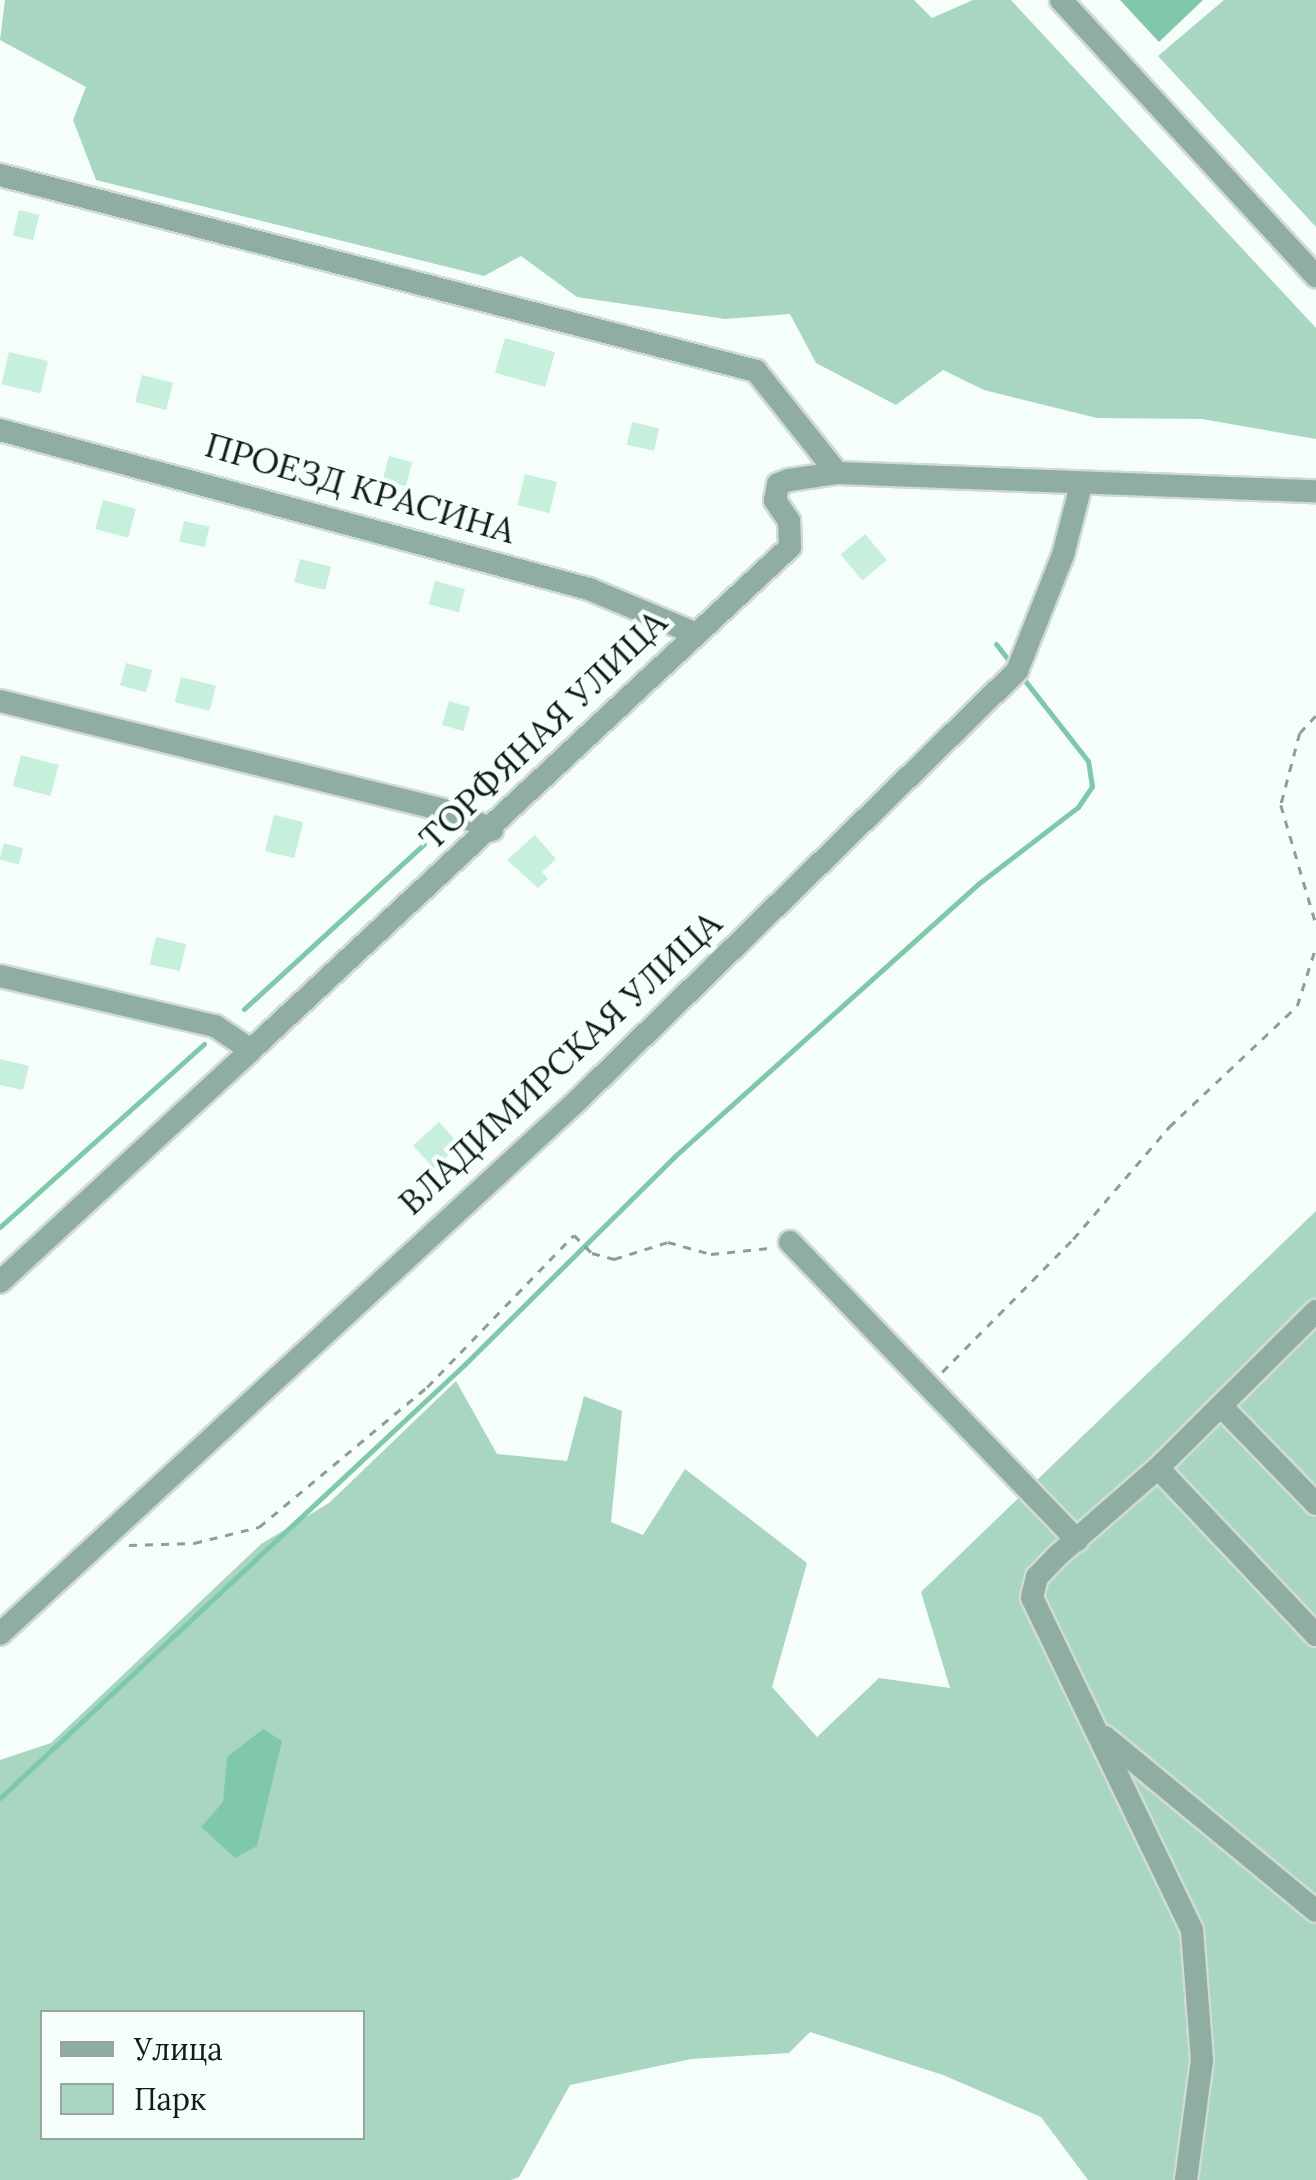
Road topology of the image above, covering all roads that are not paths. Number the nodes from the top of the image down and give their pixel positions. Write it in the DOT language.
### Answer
graph roads {
  1 [pos="1061,0"];
  2 [pos="0,175"];
  3 [pos="1316,276"];
  4 [pos="0,430"];
  5 [pos="837,474"];
  6 [pos="1081,485"];
  7 [pos="1316,491"];
  8 [pos="694,632"];
  9 [pos="0,701"];
  10 [pos="492,830"];
  11 [pos="0,976"];
  12 [pos="251,1050"];
  13 [pos="790,1242"];
  14 [pos="0,1282"];
  15 [pos="1316,1311"];
  16 [pos="1222,1407"];
  17 [pos="1158,1468"];
  18 [pos="1316,1504"];
  19 [pos="1076,1540"];
  20 [pos="0,1634"];
  21 [pos="1316,1635"];
  22 [pos="1098,1732"];
  23 [pos="1316,1911"];
  24 [pos="1186,2180"];
  1 -- 3 [label="street"];
  2 -- 5 [label="street"];
  4 -- 8 [label="street, ПРОЕЗД КРАСИНА"];
  5 -- 6 [label="street"];
  5 -- 8 [label="street, ТОРФЯНАЯ УЛИЦА"];
  6 -- 7 [label="street"];
  6 -- 20 [label="street, ВЛАДИМИРСКАЯ УЛИЦА"];
  8 -- 10 [label="street, ТОРФЯНАЯ УЛИЦА"];
  9 -- 10 [label="street"];
  10 -- 12 [label="street, ТОРФЯНАЯ УЛИЦА"];
  11 -- 12 [label="street"];
  12 -- 14 [label="street, ТОРФЯНАЯ УЛИЦА"];
  13 -- 19 [label="street"];
  15 -- 16 [label="street"];
  16 -- 17 [label="street"];
  16 -- 18 [label="street"];
  17 -- 19 [label="street"];
  17 -- 21 [label="street"];
  19 -- 22 [label="street"];
  22 -- 23 [label="street"];
  22 -- 24 [label="street"];
}
